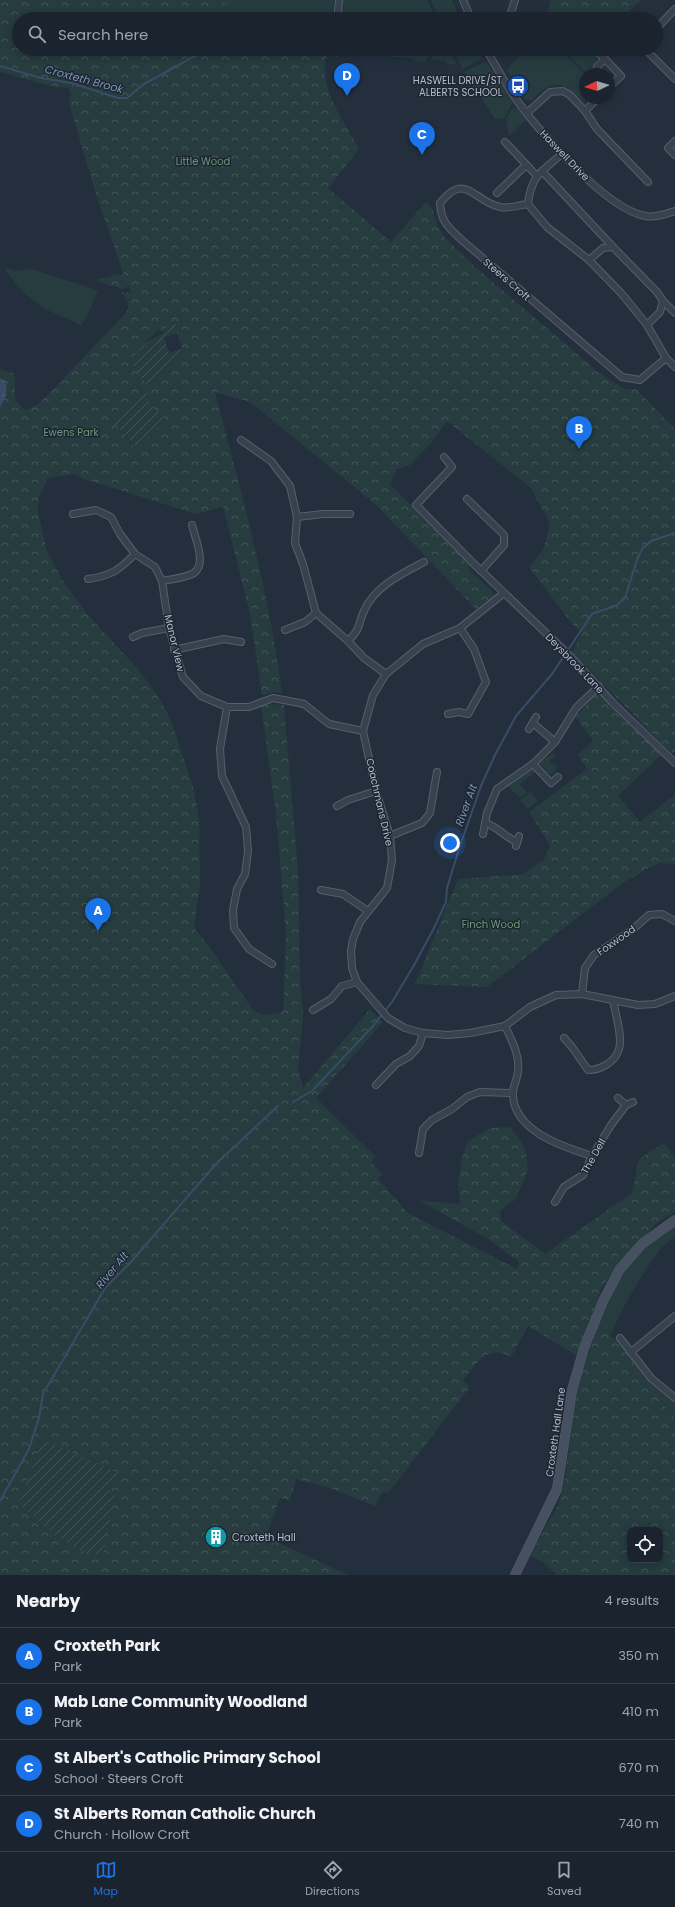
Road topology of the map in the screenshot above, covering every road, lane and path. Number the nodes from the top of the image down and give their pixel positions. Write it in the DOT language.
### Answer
graph roads {
  1 [pos="339,0"];
  2 [pos="463,0"];
  3 [pos="515,0"];
  4 [pos="675,9"];
  5 [pos="338,12"];
  6 [pos="468,12"];
  7 [pos="511,12"];
  8 [pos="663,22"];
  9 [pos="490,56"];
  10 [pos="601,56"];
  11 [pos="652,56"];
  12 [pos="605,59"];
  13 [pos="597,67"];
  14 [pos="613,68"];
  15 [pos="615,70"];
  16 [pos="675,79"];
  17 [pos="615,82"];
  18 [pos="592,104"];
  19 [pos="585,111"];
  20 [pos="527,113"];
  21 [pos="675,141"];
  22 [pos="505,142"];
  23 [pos="562,154"];
  24 [pos="675,155"];
  25 [pos="526,164"];
  26 [pos="542,171"];
  27 [pos="537,176"];
  28 [pos="648,182"];
  29 [pos="498,193"];
  30 [pos="528,204"];
  31 [pos="675,211"];
  32 [pos="613,247"];
  33 [pos="589,260"];
  34 [pos="663,301"];
  35 [pos="675,313"];
  36 [pos="646,325"];
  37 [pos="666,358"];
  38 [pos="675,367"];
  39 [pos="241,440"];
  40 [pos="444,457"];
  41 [pos="466,499"];
  42 [pos="73,514"];
  43 [pos="350,514"];
  44 [pos="297,518"];
  45 [pos="192,525"];
  46 [pos="135,554"];
  47 [pos="424,562"];
  48 [pos="481,571"];
  49 [pos="88,579"];
  50 [pos="162,581"];
  51 [pos="504,593"];
  52 [pos="316,613"];
  53 [pos="169,628"];
  54 [pos="460,628"];
  55 [pos="285,630"];
  56 [pos="133,637"];
  57 [pos="348,641"];
  58 [pos="241,642"];
  59 [pos="174,650"];
  60 [pos="386,674"];
  61 [pos="599,686"];
  62 [pos="227,707"];
  63 [pos="448,714"];
  64 [pos="536,717"];
  65 [pos="363,731"];
  66 [pos="555,742"];
  67 [pos="675,763"];
  68 [pos="533,764"];
  69 [pos="437,772"];
  70 [pos="558,777"];
  71 [pos="376,791"];
  72 [pos="337,806"];
  73 [pos="486,823"];
  74 [pos="482,834"];
  75 [pos="390,836"];
  76 [pos="517,841"];
  77 [pos="321,890"];
  78 [pos="368,911"];
  79 [pos="675,921"];
  80 [pos="272,964"];
  81 [pos="357,982"];
  82 [pos="582,994"];
  83 [pos="675,996"];
  84 [pos="613,1000"];
  85 [pos="314,1010"];
  86 [pos="505,1026"];
  87 [pos="423,1033"];
  88 [pos="564,1038"];
  89 [pos="376,1086"];
  90 [pos="513,1093"];
  91 [pos="618,1098"];
  92 [pos="633,1102"];
  93 [pos="626,1105"];
  94 [pos="420,1153"];
  95 [pos="592,1156"];
  96 [pos="555,1202"];
  97 [pos="675,1220"];
  98 [pos="675,1316"];
  99 [pos="620,1338"];
  100 [pos="631,1352"];
  101 [pos="675,1398"];
  102 [pos="515,1575"];
  1 -- 5 [label="street"];
  2 -- 6 [label="street"];
  3 -- 7 [label="street"];
  4 -- 8 [label="street"];
  9 -- 20 [label="street, Haswell Drive"];
  10 -- 12 [label="street"];
  11 -- 16 [label="street"];
  12 -- 13 [label="street"];
  12 -- 14 [label="street"];
  15 -- 17 [label="street"];
  18 -- 19 [label="street"];
  19 -- 20 [label="street"];
  19 -- 28 [label="street"];
  20 -- 23 [label="street, Haswell Drive"];
  21 -- 24 [label="street"];
  22 -- 25 [label="street"];
  23 -- 26 [label="street"];
  23 -- 31 [label="street, Haswell Drive"];
  25 -- 27 [label="street"];
  25 -- 29 [label="street"];
  26 -- 27 [label="street"];
  26 -- 32 [label="street"];
  27 -- 30 [label="street"];
  30 -- 33 [label="street"];
  30 -- 37 [label="street, Steers Croft"];
  32 -- 33 [label="street"];
  32 -- 34 [label="street"];
  33 -- 36 [label="street"];
  34 -- 35 [label="street"];
  34 -- 36 [label="street"];
  36 -- 37 [label="street"];
  37 -- 38 [label="street"];
  39 -- 44 [label="street"];
  40 -- 48 [label="street, Deysbrook Lane"];
  41 -- 48 [label="street"];
  42 -- 46 [label="street, Manor View"];
  43 -- 44 [label="street"];
  44 -- 52 [label="street"];
  45 -- 50 [label="street"];
  46 -- 49 [label="street"];
  46 -- 50 [label="street, Manor View"];
  47 -- 57 [label="street"];
  48 -- 51 [label="street, Deysbrook Lane"];
  50 -- 53 [label="street, Manor View"];
  51 -- 54 [label="street, Coachmans Drive"];
  51 -- 61 [label="street, Deysbrook Lane"];
  52 -- 55 [label="street"];
  52 -- 57 [label="street"];
  53 -- 56 [label="street"];
  53 -- 59 [label="street, Manor View"];
  54 -- 60 [label="street, Coachmans Drive"];
  54 -- 63 [label="street"];
  57 -- 60 [label="street"];
  58 -- 59 [label="street"];
  59 -- 62 [label="street, Manor View"];
  60 -- 65 [label="street, Coachmans Drive"];
  61 -- 66 [label="street"];
  61 -- 67 [label="street, Deysbrook Lane"];
  62 -- 65 [label="street, Manor View"];
  62 -- 80 [label="street"];
  64 -- 66 [label="street"];
  65 -- 71 [label="street, Coachmans Drive"];
  66 -- 68 [label="street"];
  68 -- 70 [label="street"];
  68 -- 73 [label="street"];
  69 -- 75 [label="street"];
  71 -- 72 [label="street"];
  71 -- 75 [label="street, Coachmans Drive"];
  73 -- 74 [label="street"];
  73 -- 76 [label="street"];
  75 -- 78 [label="street, Coachmans Drive"];
  77 -- 78 [label="street"];
  78 -- 81 [label="street, Coachmans Drive"];
  79 -- 82 [label="street, Foxwood"];
  81 -- 85 [label="street"];
  81 -- 87 [label="street, Coachmans Drive"];
  82 -- 84 [label="street, Coachmans Drive"];
  82 -- 86 [label="street, Coachmans Drive"];
  83 -- 84 [label="street, Coachmans Drive"];
  84 -- 88 [label="street"];
  86 -- 87 [label="street, Coachmans Drive"];
  86 -- 90 [label="street"];
  87 -- 89 [label="street"];
  90 -- 94 [label="street"];
  90 -- 95 [label="street"];
  91 -- 93 [label="street"];
  92 -- 93 [label="street, The Dell"];
  93 -- 95 [label="street, The Dell"];
  95 -- 96 [label="street, The Dell"];
  97 -- 102 [label="street, Croxteth Hall Lane"];
  98 -- 100 [label="street"];
  99 -- 100 [label="street"];
  100 -- 101 [label="street"];
}
